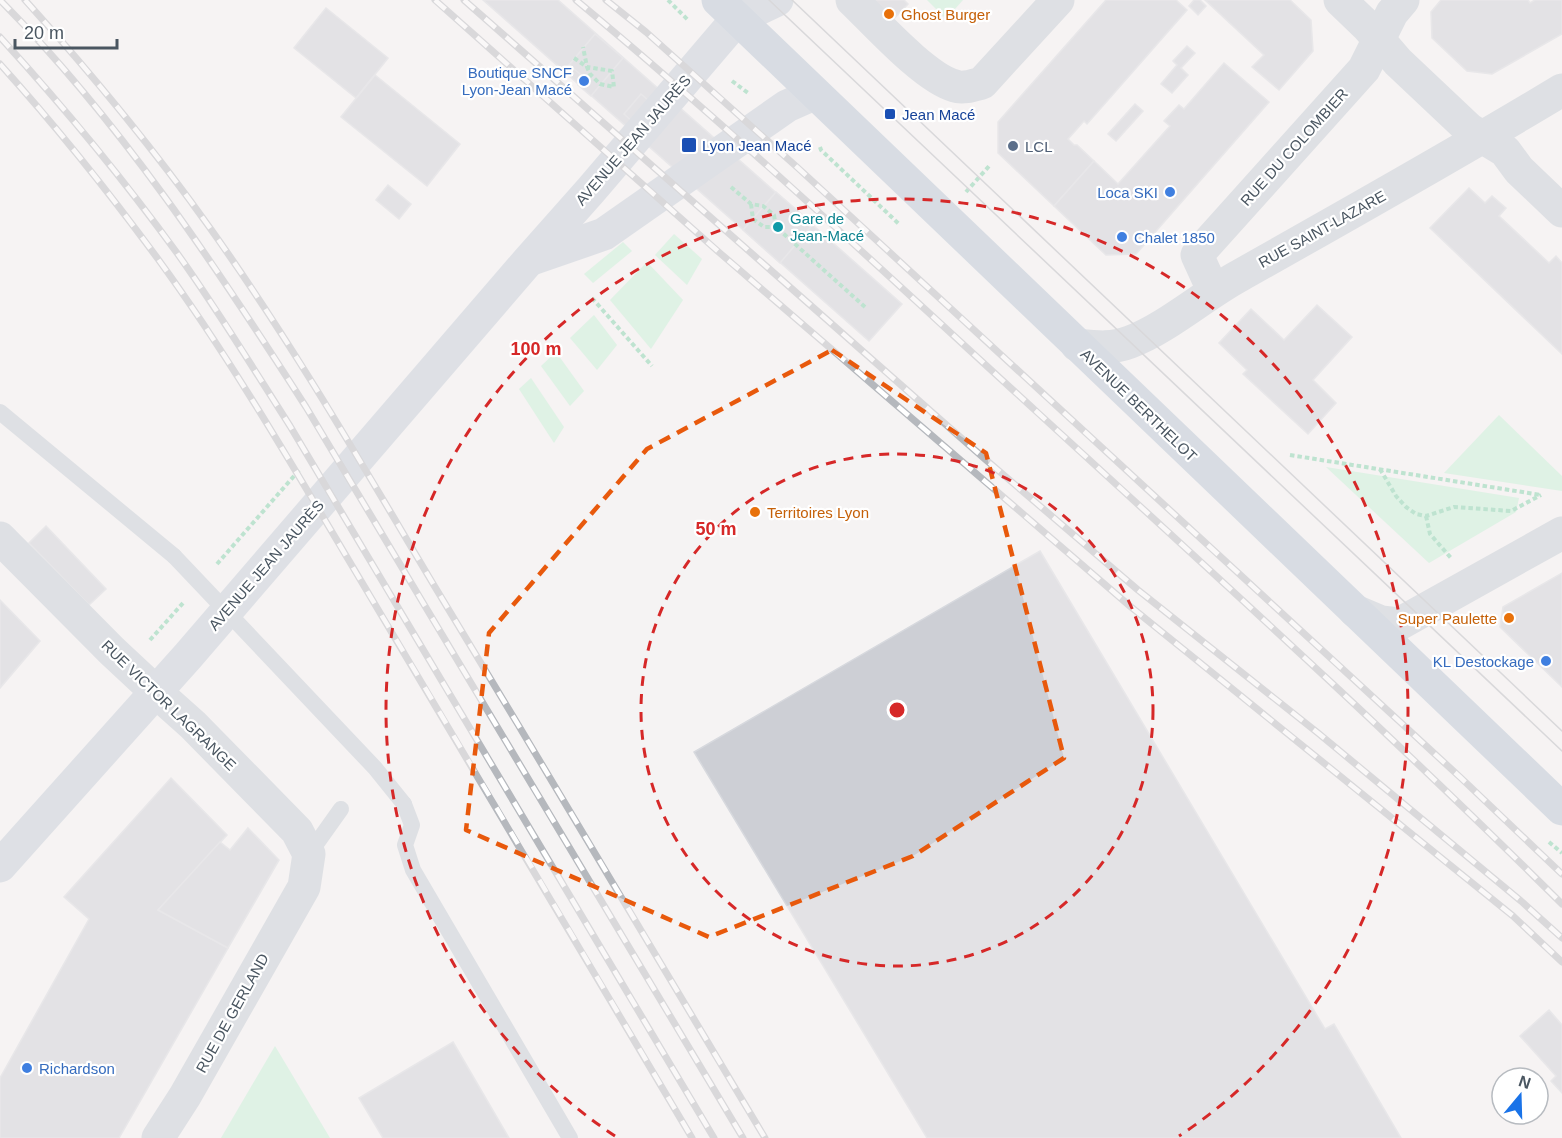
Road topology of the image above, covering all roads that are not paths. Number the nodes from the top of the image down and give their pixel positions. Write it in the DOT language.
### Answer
graph roads {
  1 [pos="777,0"];
  2 [pos="852,0"];
  3 [pos="1058,0"];
  4 [pos="1340,0"];
  5 [pos="1403,0"];
  6 [pos="732,6"];
  7 [pos="1378,40"];
  8 [pos="1562,90"];
  9 [pos="814,94"];
  10 [pos="1481,138"];
  11 [pos="1562,211"];
  12 [pos="528,261"];
  13 [pos="1213,290"];
  14 [pos="1077,345"];
  15 [pos="0,412"];
  16 [pos="1562,533"];
  17 [pos="0,538"];
  18 [pos="1354,611"];
  19 [pos="156,692"];
  20 [pos="340,809"];
  21 [pos="1562,809"];
  22 [pos="309,854"];
  23 [pos="0,866"];
  24 [pos="158,1138"];
  25 [pos="570,1138"];
  1 -- 6 [label="main road, AVENUE JEAN JAURÈS"];
  2 -- 3 [label="street"];
  4 -- 7 [label="street"];
  5 -- 7 [label="street, RUE DU COLOMBIER"];
  6 -- 9 [label="main road, AVENUE BERTHELOT"];
  6 -- 12 [label="main road, AVENUE JEAN JAURÈS"];
  7 -- 10 [label="street"];
  7 -- 13 [label="street, RUE DU COLOMBIER"];
  8 -- 10 [label="street, RUE SAINT-LAZARE"];
  9 -- 12 [label="main road, AVENUE JEAN JAURÈS"];
  9 -- 14 [label="main road, AVENUE BERTHELOT"];
  10 -- 11 [label="street"];
  10 -- 13 [label="street, RUE SAINT-LAZARE"];
  12 -- 19 [label="main road, AVENUE JEAN JAURÈS"];
  13 -- 14 [label="street, RUE SAINT-LAZARE"];
  14 -- 18 [label="main road, AVENUE BERTHELOT"];
  15 -- 25 [label="lane, bridge"];
  16 -- 18 [label="street"];
  17 -- 19 [label="street, RUE VICTOR LAGRANGE"];
  18 -- 21 [label="main road, AVENUE BERTHELOT"];
  19 -- 22 [label="street, RUE VICTOR LAGRANGE"];
  19 -- 23 [label="main road, AVENUE JEAN JAURÈS"];
  20 -- 22 [label="lane"];
  22 -- 24 [label="street, RUE DE GERLAND"];
}
